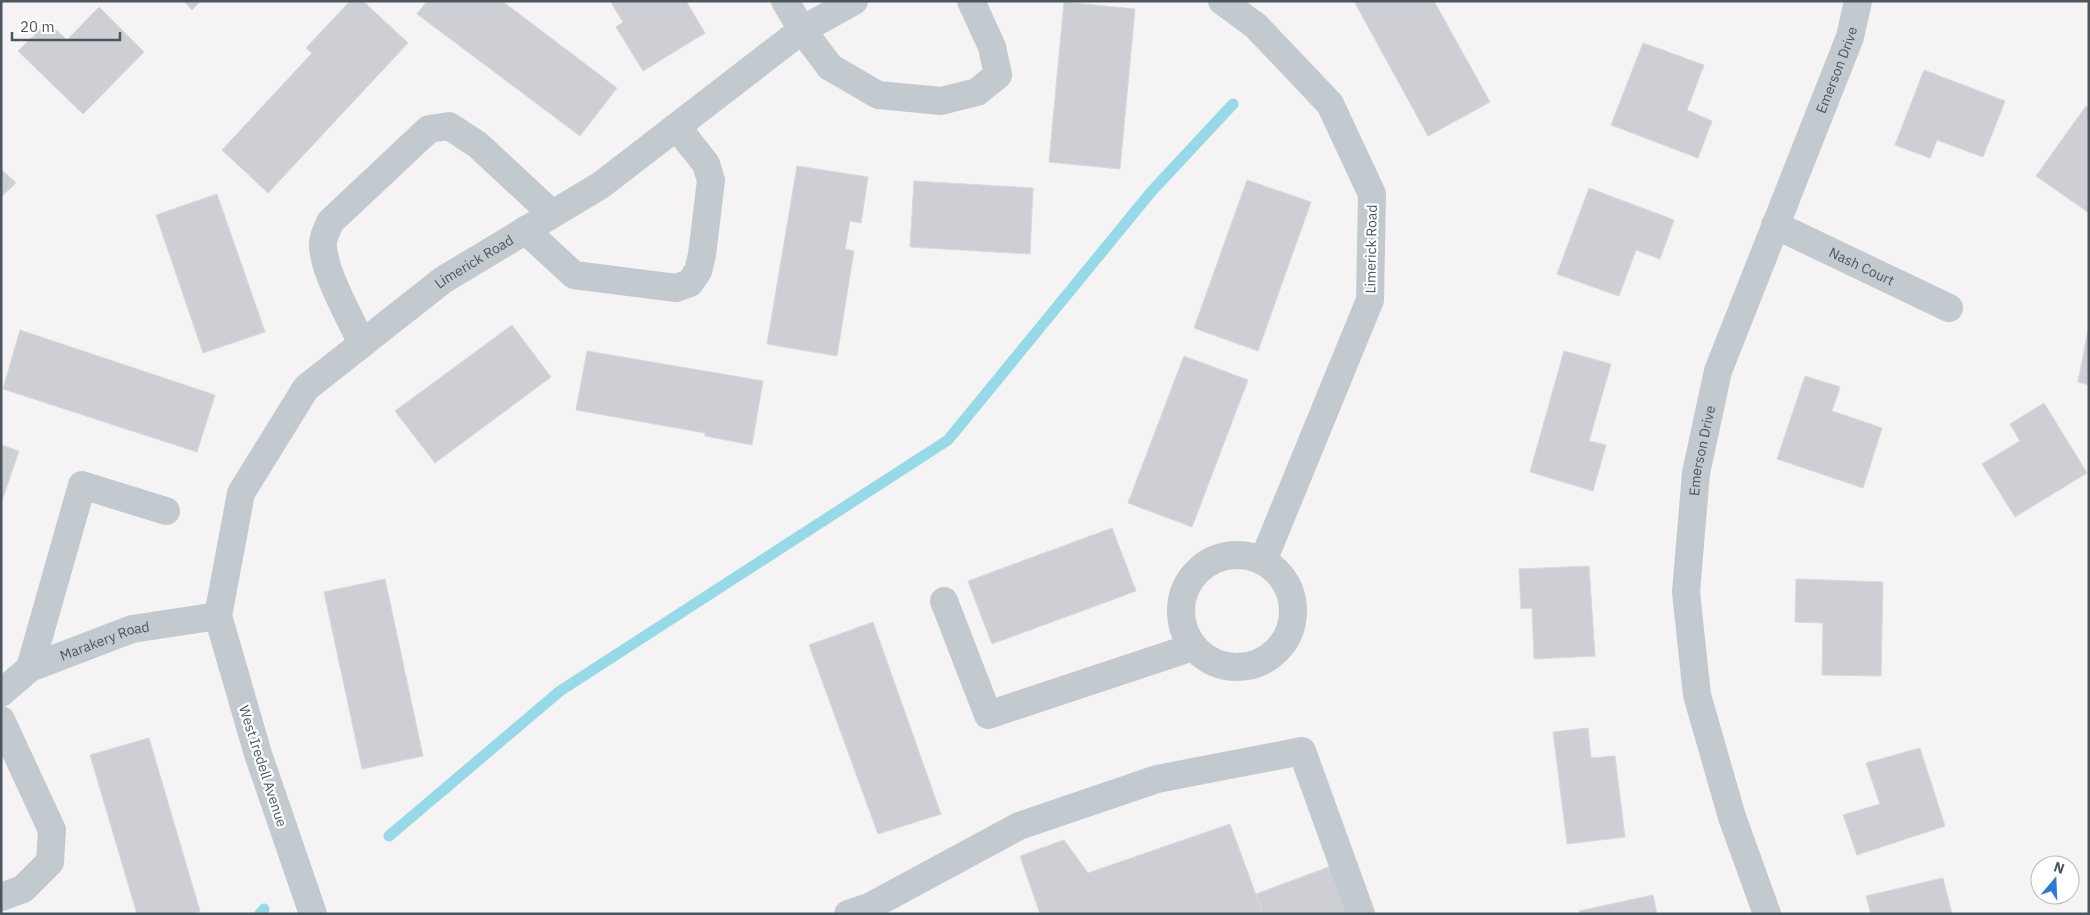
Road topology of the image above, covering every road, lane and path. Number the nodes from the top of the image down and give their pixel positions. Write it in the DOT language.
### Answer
graph roads {
  1 [pos="786,1"];
  2 [pos="854,1"];
  3 [pos="971,1"];
  4 [pos="1222,1"];
  5 [pos="1858,1"];
  6 [pos="802,30"];
  7 [pos="677,126"];
  8 [pos="552,214"];
  9 [pos="1775,225"];
  10 [pos="525,230"];
  11 [pos="1949,308"];
  12 [pos="362,344"];
  13 [pos="166,511"];
  14 [pos="1263,561"];
  15 [pos="944,601"];
  16 [pos="218,616"];
  17 [pos="1193,647"];
  18 [pos="30,668"];
  19 [pos="1,693"];
  20 [pos="1,720"];
  21 [pos="1,897"];
  22 [pos="313,914"];
  23 [pos="848,914"];
  24 [pos="1361,914"];
  25 [pos="1767,914"];
  1 -- 6 [label="street"];
  2 -- 6 [label="street, Limerick Road"];
  3 -- 6 [label="street"];
  4 -- 14 [label="street, Limerick Road"];
  5 -- 9 [label="street, Emerson Drive"];
  6 -- 7 [label="street, Limerick Road"];
  7 -- 8 [label="street, Limerick Road"];
  7 -- 10 [label="street"];
  8 -- 10 [label="street, Limerick Road"];
  8 -- 12 [label="street"];
  9 -- 11 [label="street, Nash Court"];
  9 -- 25 [label="street, Emerson Drive"];
  10 -- 12 [label="street, Limerick Road"];
  12 -- 16 [label="street, Limerick Road"];
  13 -- 18 [label="street"];
  14 -- 17 [label="street"];
  14 -- 17 [label="street"];
  15 -- 17 [label="street"];
  16 -- 18 [label="street, Marakery Road"];
  16 -- 22 [label="street, West Iredell Avenue"];
  18 -- 19 [label="street, Marakery Road"];
  20 -- 21 [label="street"];
  23 -- 24 [label="street"];
}
